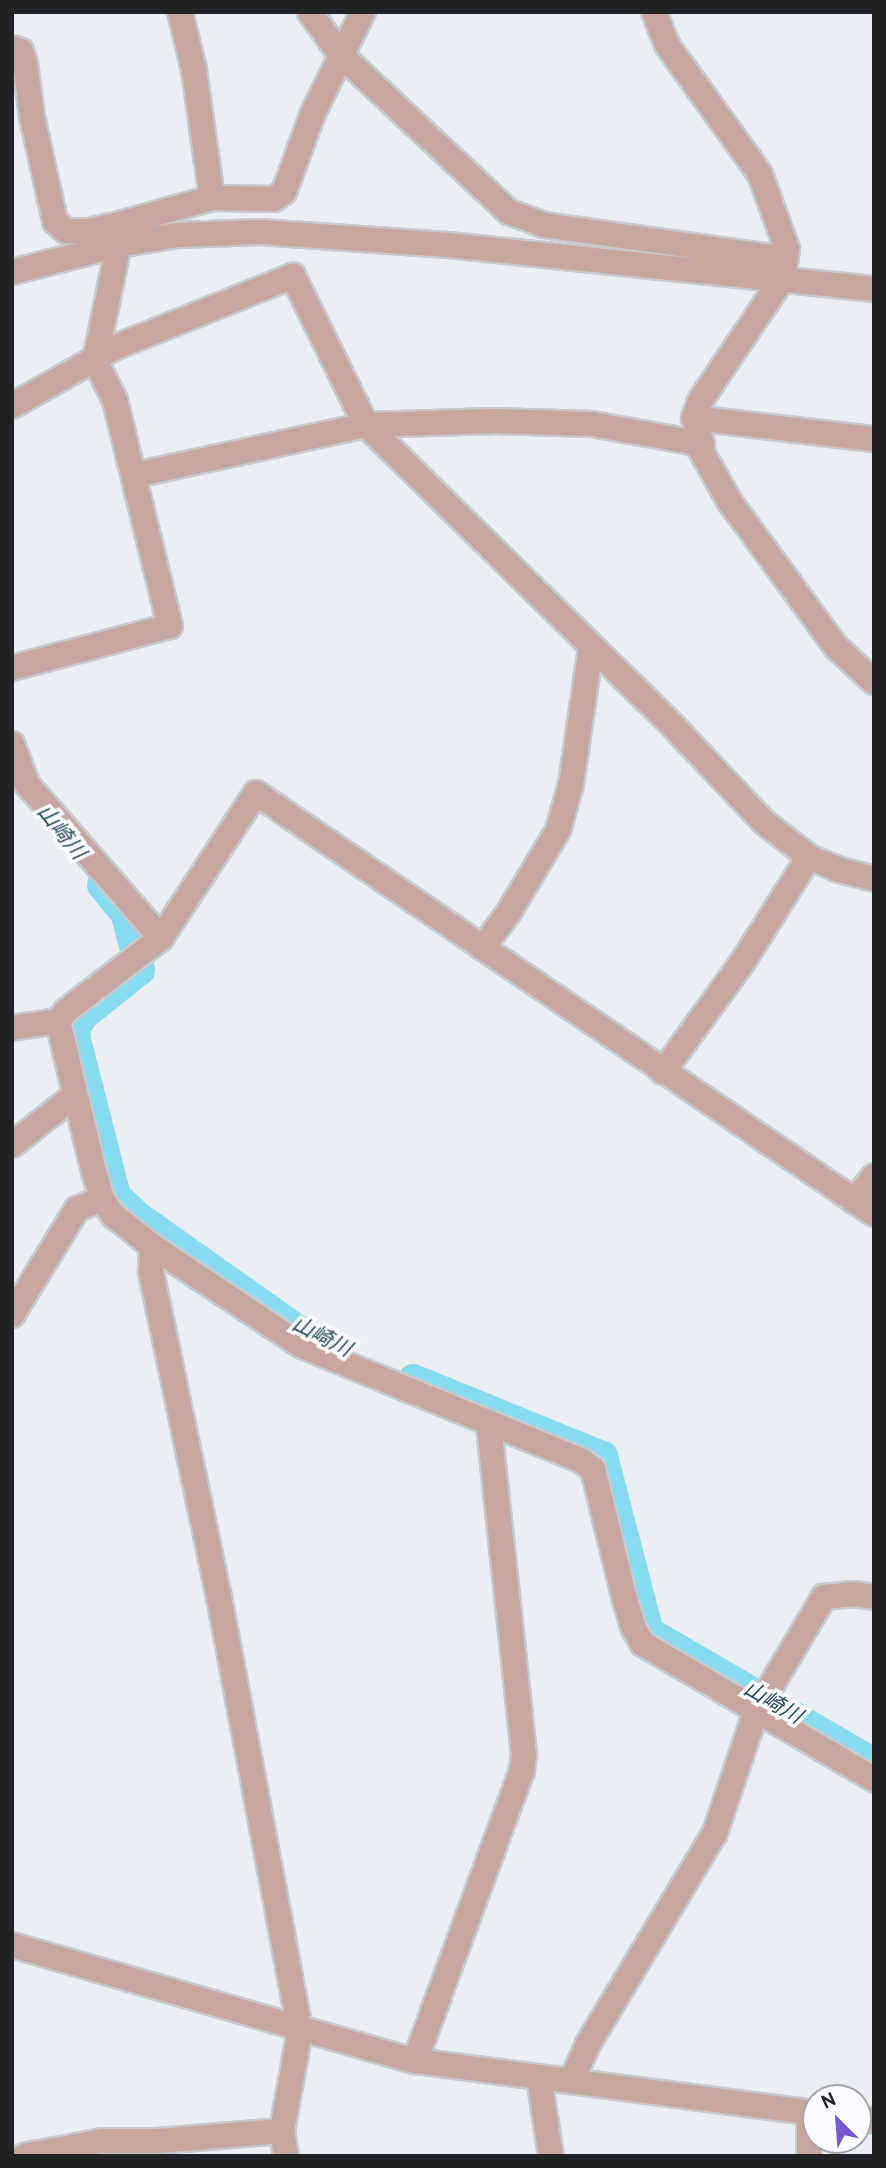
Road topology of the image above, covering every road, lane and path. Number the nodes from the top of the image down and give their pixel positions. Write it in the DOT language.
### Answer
graph roads {
  1 [pos="180,12"];
  2 [pos="310,12"];
  3 [pos="363,12"];
  4 [pos="654,12"];
  5 [pos="12,48"];
  6 [pos="340,54"];
  7 [pos="212,198"];
  8 [pos="121,234"];
  9 [pos="784,269"];
  10 [pos="12,272"];
  11 [pos="874,289"];
  12 [pos="95,362"];
  13 [pos="12,389"];
  14 [pos="12,406"];
  15 [pos="694,418"];
  16 [pos="366,425"];
  17 [pos="874,439"];
  18 [pos="702,444"];
  19 [pos="135,475"];
  20 [pos="591,646"];
  21 [pos="12,668"];
  22 [pos="874,682"];
  23 [pos="12,744"];
  24 [pos="809,857"];
  25 [pos="874,879"];
  26 [pos="483,948"];
  27 [pos="145,949"];
  28 [pos="58,1021"];
  29 [pos="12,1028"];
  30 [pos="663,1072"];
  31 [pos="74,1096"];
  32 [pos="12,1145"];
  33 [pos="874,1176"];
  34 [pos="102,1199"];
  35 [pos="864,1208"];
  36 [pos="152,1246"];
  37 [pos="12,1315"];
  38 [pos="489,1424"];
  39 [pos="874,1597"];
  40 [pos="760,1704"];
  41 [pos="874,1779"];
  42 [pos="12,1945"];
  43 [pos="300,2030"];
  44 [pos="415,2061"];
  45 [pos="539,2077"];
  46 [pos="572,2080"];
  47 [pos="802,2111"];
  48 [pos="282,2131"];
  49 [pos="24,2156"];
  50 [pos="286,2156"];
  51 [pos="551,2156"];
  1 -- 7 [label="street"];
  2 -- 6 [label="street"];
  3 -- 6 [label="street"];
  4 -- 9 [label="street"];
  5 -- 8 [label="street"];
  6 -- 7 [label="street"];
  6 -- 9 [label="street"];
  7 -- 8 [label="street"];
  8 -- 9 [label="street"];
  8 -- 10 [label="street"];
  8 -- 12 [label="street"];
  9 -- 11 [label="street"];
  9 -- 15 [label="street"];
  12 -- 13 [label="street"];
  12 -- 14 [label="street"];
  12 -- 16 [label="street"];
  12 -- 19 [label="street"];
  15 -- 17 [label="street"];
  15 -- 18 [label="street"];
  16 -- 18 [label="street"];
  16 -- 19 [label="street"];
  16 -- 20 [label="street"];
  18 -- 22 [label="street"];
  19 -- 21 [label="street"];
  20 -- 24 [label="street"];
  20 -- 26 [label="street"];
  23 -- 27 [label="street"];
  24 -- 25 [label="street"];
  24 -- 30 [label="street"];
  26 -- 27 [label="street"];
  26 -- 30 [label="street"];
  27 -- 28 [label="street"];
  28 -- 29 [label="street"];
  28 -- 31 [label="street"];
  30 -- 35 [label="street"];
  31 -- 32 [label="street"];
  31 -- 34 [label="street"];
  33 -- 35 [label="street"];
  34 -- 36 [label="street"];
  34 -- 37 [label="street"];
  36 -- 38 [label="street"];
  36 -- 43 [label="street"];
  38 -- 40 [label="street"];
  38 -- 44 [label="street"];
  39 -- 40 [label="street"];
  40 -- 41 [label="street"];
  40 -- 46 [label="street"];
  42 -- 43 [label="street"];
  43 -- 44 [label="street"];
  43 -- 48 [label="street"];
  44 -- 45 [label="street"];
  45 -- 46 [label="street"];
  45 -- 51 [label="street"];
  46 -- 47 [label="street"];
  48 -- 49 [label="street"];
  48 -- 50 [label="street"];
}
